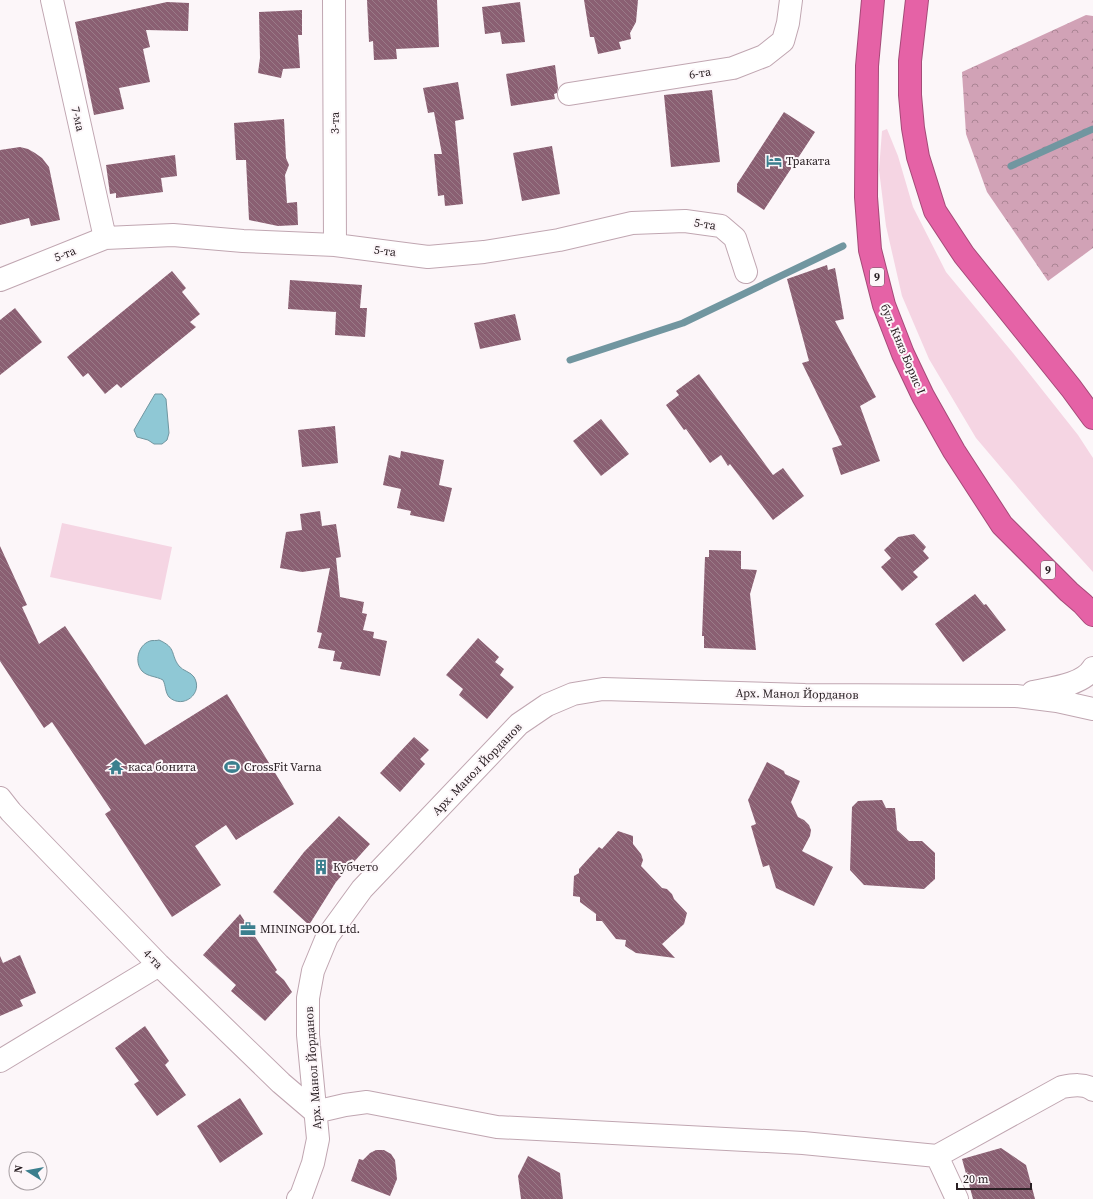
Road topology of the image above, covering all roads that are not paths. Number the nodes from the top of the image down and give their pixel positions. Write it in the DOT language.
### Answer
graph roads {
  1 [pos="52,0"];
  2 [pos="334,0"];
  3 [pos="791,0"];
  4 [pos="873,0"];
  5 [pos="917,0"];
  6 [pos="569,94"];
  7 [pos="105,238"];
  8 [pos="335,245"];
  9 [pos="746,272"];
  10 [pos="0,280"];
  11 [pos="1093,418"];
  12 [pos="1093,615"];
  13 [pos="1093,668"];
  14 [pos="1016,696"];
  15 [pos="1093,709"];
  16 [pos="4,809"];
  17 [pos="159,965"];
  18 [pos="0,1061"];
  19 [pos="1093,1090"];
  20 [pos="315,1112"];
  21 [pos="937,1156"];
  22 [pos="298,1199"];
  23 [pos="957,1199"];
  1 -- 7 [label="street, 7-ма"];
  2 -- 8 [label="street, 3-та"];
  3 -- 6 [label="street, 6-та"];
  4 -- 12 [label="highway, бул. Княз Борис I / 9"];
  5 -- 11 [label="highway"];
  7 -- 8 [label="street, 5-та"];
  7 -- 10 [label="street, 5-та"];
  8 -- 9 [label="street, 5-та"];
  13 -- 14 [label="street, Арх. Манол Йорданов"];
  14 -- 15 [label="street, Арх. Манол Йорданов"];
  14 -- 20 [label="street, Арх. Манол Йорданов"];
  16 -- 17 [label="street, 4-та"];
  17 -- 18 [label="street"];
  17 -- 20 [label="street, 4-та"];
  19 -- 21 [label="street"];
  20 -- 21 [label="street"];
  20 -- 22 [label="street, Арх. Манол Йорданов"];
  21 -- 23 [label="street"];
}
